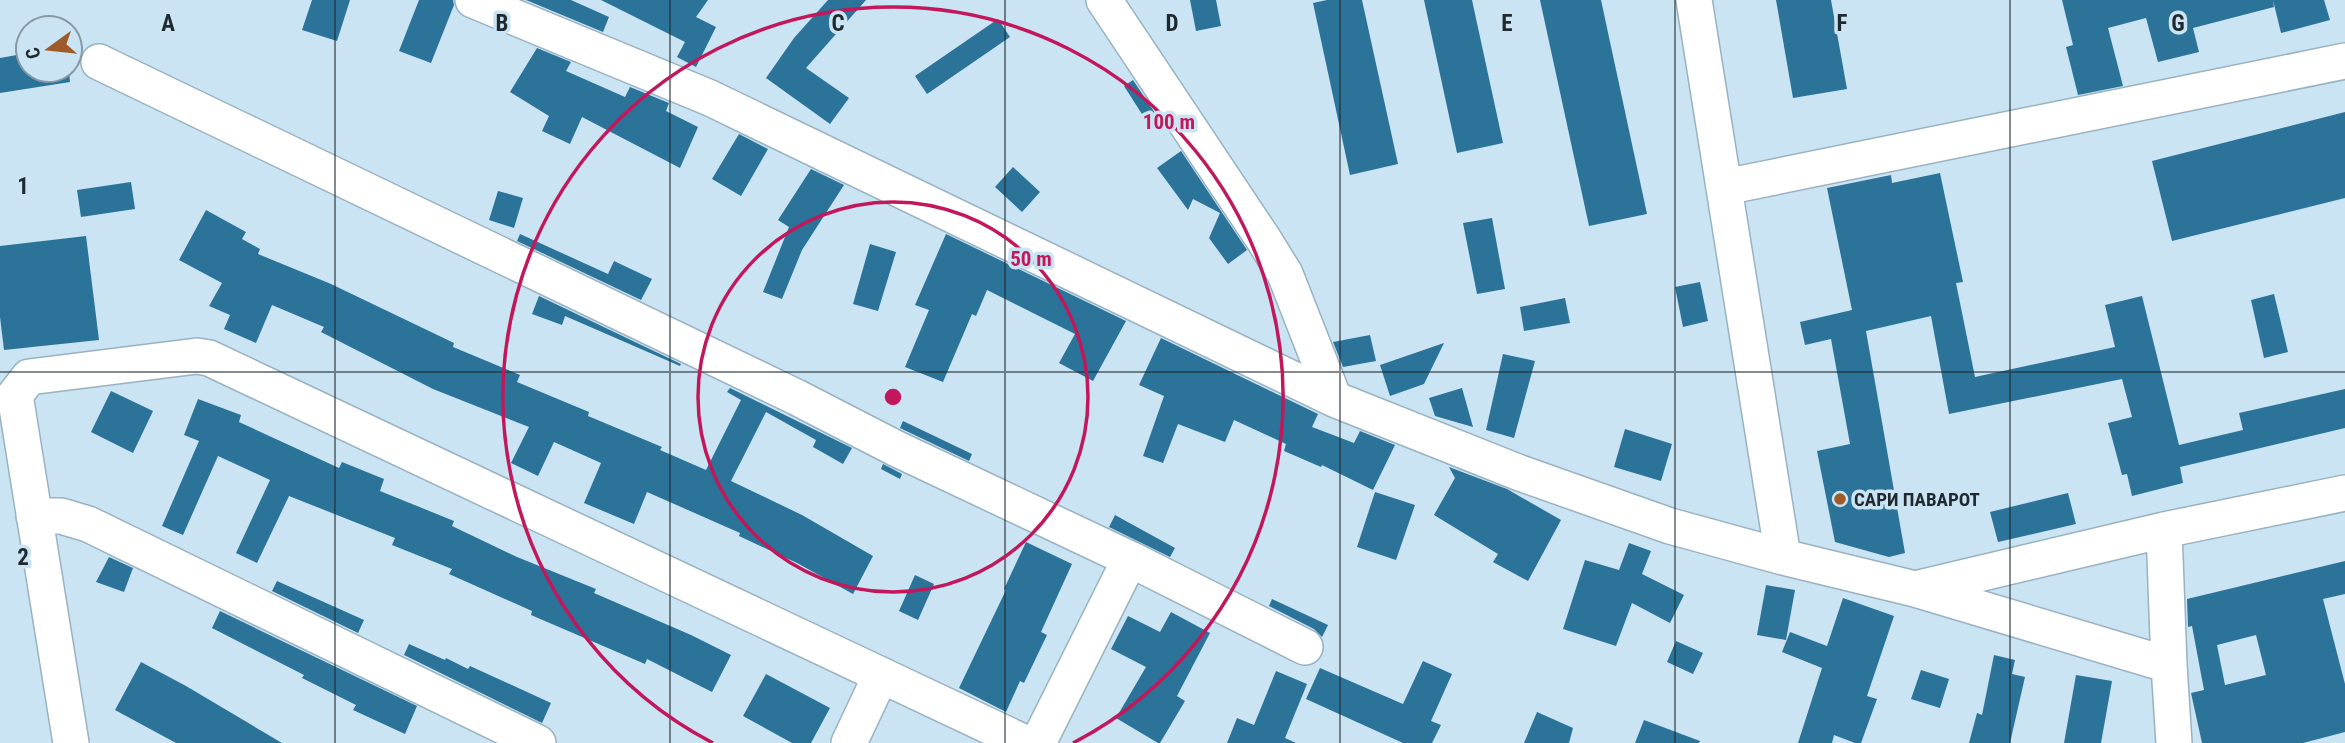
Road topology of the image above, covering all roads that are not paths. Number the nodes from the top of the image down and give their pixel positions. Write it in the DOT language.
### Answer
graph roads {
  1 [pos="473,0"];
  2 [pos="1104,0"];
  3 [pos="1694,0"];
  4 [pos="2345,61"];
  5 [pos="99,62"];
  6 [pos="1725,187"];
  7 [pos="1334,399"];
  8 [pos="2345,493"];
  9 [pos="34,516"];
  10 [pos="2164,530"];
  11 [pos="1783,557"];
  12 [pos="1130,559"];
  13 [pos="1914,589"];
  14 [pos="1305,647"];
  15 [pos="2169,665"];
  16 [pos="881,675"];
  17 [pos="71,743"];
  18 [pos="538,743"];
  19 [pos="849,743"];
  20 [pos="1025,743"];
  21 [pos="1038,743"];
  22 [pos="2174,743"];
  1 -- 7 [label="street"];
  2 -- 7 [label="street"];
  3 -- 6 [label="street"];
  4 -- 6 [label="street"];
  5 -- 12 [label="street"];
  6 -- 11 [label="street"];
  7 -- 11 [label="street"];
  8 -- 10 [label="street"];
  9 -- 16 [label="street"];
  9 -- 17 [label="street"];
  9 -- 18 [label="street"];
  10 -- 13 [label="street"];
  10 -- 15 [label="street"];
  11 -- 13 [label="street"];
  12 -- 14 [label="street"];
  12 -- 21 [label="street"];
  13 -- 15 [label="street"];
  15 -- 22 [label="street"];
  16 -- 19 [label="street"];
  16 -- 20 [label="street"];
}
